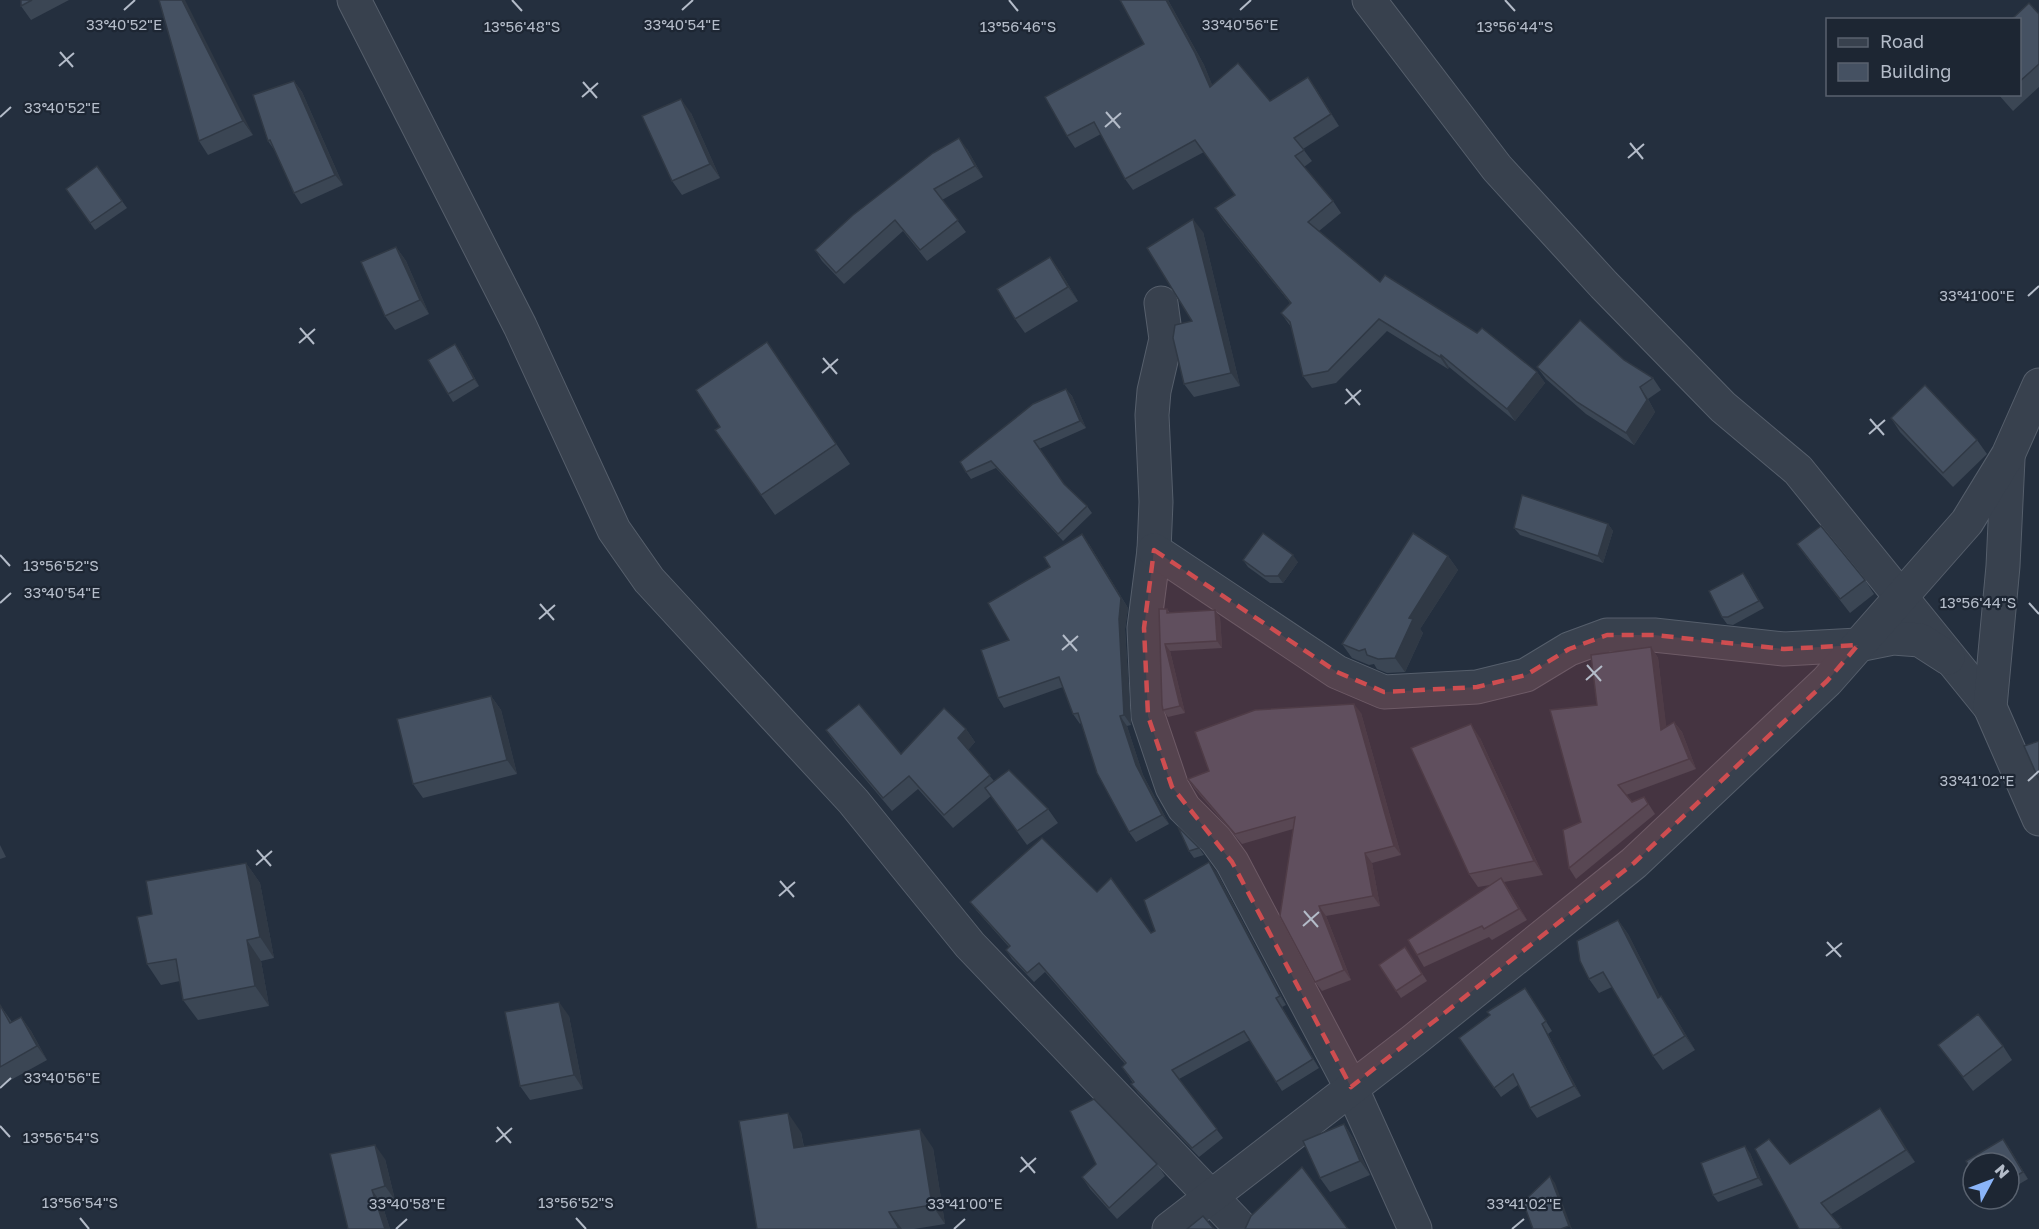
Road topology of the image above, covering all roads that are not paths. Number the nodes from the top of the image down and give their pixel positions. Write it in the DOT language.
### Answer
graph roads {
  1 [pos="354,0"];
  2 [pos="1369,0"];
  3 [pos="1161,303"];
  4 [pos="2039,385"];
  5 [pos="2008,455"];
  6 [pos="1154,550"];
  7 [pos="1902,595"];
  8 [pos="1858,645"];
  9 [pos="1956,664"];
  10 [pos="1990,707"];
  11 [pos="2039,819"];
  12 [pos="1351,1087"];
  13 [pos="1209,1196"];
  14 [pos="1169,1229"];
  15 [pos="1242,1229"];
  16 [pos="1415,1229"];
  1 -- 13 [label="street"];
  2 -- 7 [label="street"];
  3 -- 6 [label="street"];
  4 -- 5 [label="street"];
  5 -- 7 [label="street"];
  5 -- 10 [label="street"];
  6 -- 8 [label="street"];
  6 -- 12 [label="street"];
  7 -- 8 [label="street"];
  7 -- 9 [label="street"];
  8 -- 9 [label="street"];
  8 -- 12 [label="street"];
  9 -- 10 [label="street"];
  10 -- 11 [label="street"];
  12 -- 13 [label="street"];
  12 -- 16 [label="street"];
  13 -- 14 [label="street"];
  13 -- 15 [label="street"];
}
